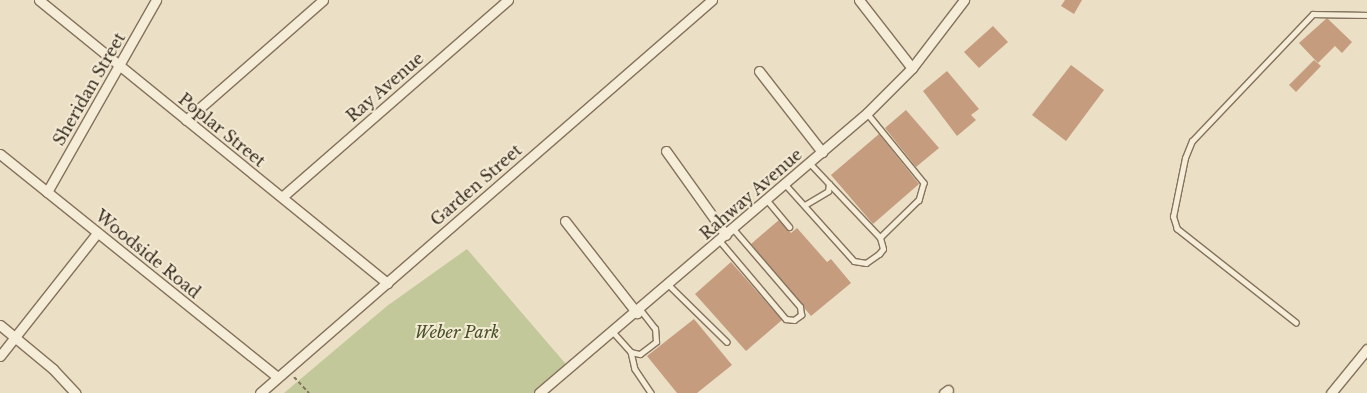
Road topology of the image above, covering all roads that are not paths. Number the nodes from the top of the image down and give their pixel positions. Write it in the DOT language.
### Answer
graph roads {
  1 [pos="39,0"];
  2 [pos="156,0"];
  3 [pos="323,0"];
  4 [pos="508,0"];
  5 [pos="712,0"];
  6 [pos="859,0"];
  7 [pos="964,0"];
  8 [pos="1367,15"];
  9 [pos="121,67"];
  10 [pos="912,68"];
  11 [pos="759,70"];
  12 [pos="867,114"];
  13 [pos="186,120"];
  14 [pos="666,151"];
  15 [pos="822,152"];
  16 [pos="0,154"];
  17 [pos="809,163"];
  18 [pos="785,184"];
  19 [pos="829,184"];
  20 [pos="48,192"];
  21 [pos="282,197"];
  22 [pos="767,200"];
  23 [pos="805,205"];
  24 [pos="565,221"];
  25 [pos="790,227"];
  26 [pos="97,233"];
  27 [pos="727,235"];
  28 [pos="880,238"];
  29 [pos="387,283"];
  30 [pos="669,285"];
  31 [pos="638,311"];
  32 [pos="1296,323"];
  33 [pos="0,325"];
  34 [pos="614,333"];
  35 [pos="15,337"];
  36 [pos="727,342"];
  37 [pos="1367,350"];
  38 [pos="631,352"];
  39 [pos="0,356"];
  40 [pos="277,377"];
  41 [pos="544,392"];
  42 [pos="75,393"];
  43 [pos="260,393"];
  44 [pos="651,393"];
  45 [pos="1331,393"];
  1 -- 9 [label="street, Poplar Street"];
  2 -- 9 [label="street, Sheridan Street"];
  3 -- 13 [label="street"];
  4 -- 21 [label="street, Ray Avenue"];
  5 -- 29 [label="street, Garden Street"];
  6 -- 10 [label="street"];
  7 -- 10 [label="street, Rahway Avenue"];
  8 -- 32 [label="lane"];
  9 -- 13 [label="street, Poplar Street"];
  9 -- 20 [label="street, Sheridan Street"];
  10 -- 12 [label="street, Rahway Avenue"];
  11 -- 15 [label="street"];
  12 -- 15 [label="street, Rahway Avenue"];
  12 -- 28 [label="lane"];
  13 -- 21 [label="street, Poplar Street"];
  14 -- 27 [label="street"];
  15 -- 17 [label="street, Rahway Avenue"];
  16 -- 20 [label="street, Woodside Road"];
  17 -- 18 [label="street, Rahway Avenue"];
  17 -- 19 [label="lane"];
  18 -- 22 [label="street, Rahway Avenue"];
  18 -- 23 [label="lane"];
  19 -- 23 [label="lane"];
  19 -- 28 [label="lane"];
  20 -- 26 [label="street, Woodside Road"];
  21 -- 29 [label="street, Poplar Street"];
  22 -- 25 [label="lane"];
  22 -- 27 [label="street, Rahway Avenue"];
  23 -- 28 [label="lane"];
  24 -- 31 [label="street"];
  26 -- 35 [label="street"];
  26 -- 40 [label="street, Woodside Road"];
  27 -- 27 [label="lane"];
  27 -- 30 [label="street, Rahway Avenue"];
  29 -- 40 [label="street, Garden Street"];
  30 -- 31 [label="street, Rahway Avenue"];
  30 -- 36 [label="lane"];
  31 -- 34 [label="street, Rahway Avenue"];
  31 -- 38 [label="lane"];
  33 -- 35 [label="street"];
  34 -- 38 [label="lane"];
  34 -- 41 [label="street, Rahway Avenue"];
  35 -- 39 [label="street"];
  35 -- 42 [label="street"];
  37 -- 45 [label="street"];
  38 -- 44 [label="lane"];
  40 -- 43 [label="street, Garden Street"];
}
